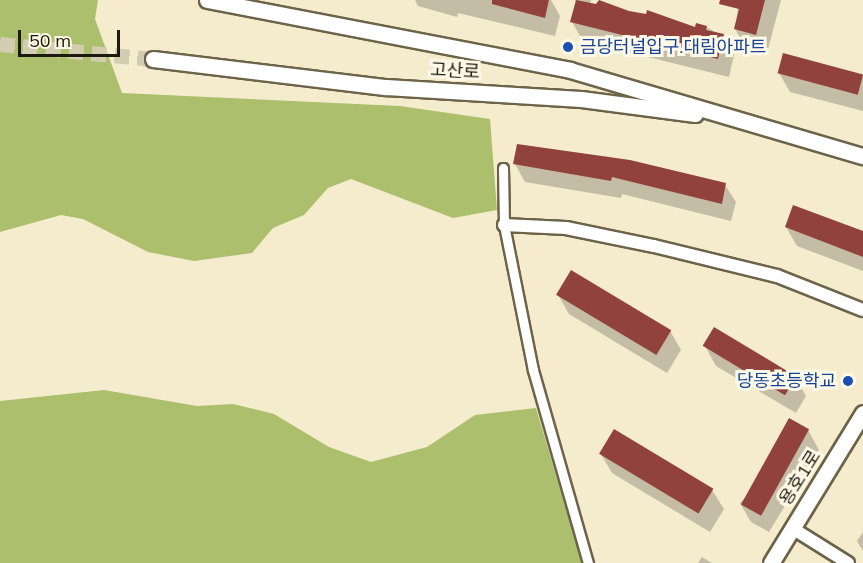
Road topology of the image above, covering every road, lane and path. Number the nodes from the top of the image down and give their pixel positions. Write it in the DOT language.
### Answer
graph roads {
  1 [pos="207,0"];
  2 [pos="153,59"];
  3 [pos="754,126"];
  4 [pos="863,156"];
  5 [pos="503,168"];
  6 [pos="504,225"];
  7 [pos="863,310"];
  8 [pos="863,413"];
  9 [pos="792,528"];
  10 [pos="588,563"];
  11 [pos="771,563"];
  12 [pos="848,563"];
  1 -- 3 [label="street, 고산로"];
  2 -- 3 [label="street, 고산로"];
  3 -- 4 [label="street, 고산로"];
  5 -- 6 [label="street"];
  6 -- 7 [label="street"];
  6 -- 10 [label="street"];
  8 -- 9 [label="street, 용호1로"];
  9 -- 11 [label="street, 용호1로"];
  9 -- 12 [label="street"];
}
